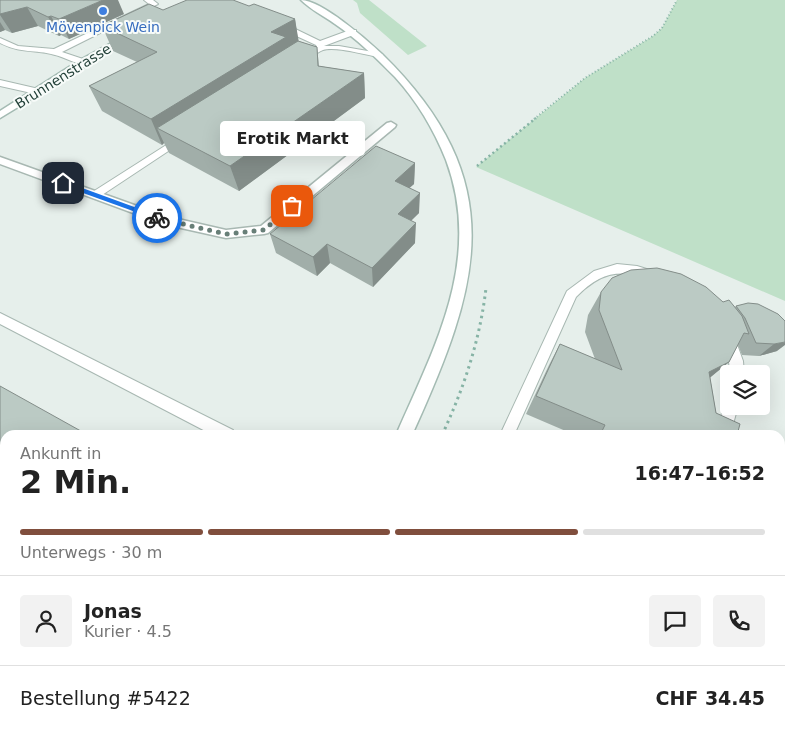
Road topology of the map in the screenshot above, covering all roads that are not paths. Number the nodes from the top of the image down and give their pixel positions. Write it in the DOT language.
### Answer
graph roads {
  1 [pos="148,0"];
  2 [pos="305,0"];
  3 [pos="274,22"];
  4 [pos="140,32"];
  5 [pos="353,32"];
  6 [pos="0,40"];
  7 [pos="321,46"];
  8 [pos="55,52"];
  9 [pos="380,55"];
  10 [pos="83,62"];
  11 [pos="290,68"];
  12 [pos="0,83"];
  13 [pos="36,91"];
  14 [pos="0,115"];
  15 [pos="391,125"];
  16 [pos="189,134"];
  17 [pos="0,160"];
  18 [pos="95,195"];
  19 [pos="665,281"];
  20 [pos="0,318"];
  21 [pos="720,324"];
  22 [pos="736,365"];
  23 [pos="729,415"];
  24 [pos="218,430"];
  25 [pos="406,430"];
  26 [pos="509,430"];
  27 [pos="724,430"];
  1 -- 8 [label="lane"];
  2 -- 5 [label="main road"];
  3 -- 7 [label="lane"];
  4 -- 10 [label="main road, Brunnenstrasse"];
  5 -- 7 [label="lane"];
  5 -- 9 [label="main road"];
  6 -- 8 [label="lane"];
  7 -- 9 [label="lane"];
  7 -- 11 [label="lane"];
  8 -- 10 [label="lane"];
  9 -- 25 [label="main road"];
  10 -- 13 [label="main road, Brunnenstrasse"];
  12 -- 13 [label="lane"];
  13 -- 14 [label="main road, Brunnenstrasse"];
  15 -- 18 [label="main road"];
  16 -- 18 [label="lane"];
  17 -- 18 [label="main road"];
  19 -- 26 [label="lane"];
  20 -- 24 [label="lane"];
  21 -- 22 [label="lane"];
  23 -- 27 [label="lane"];
}
